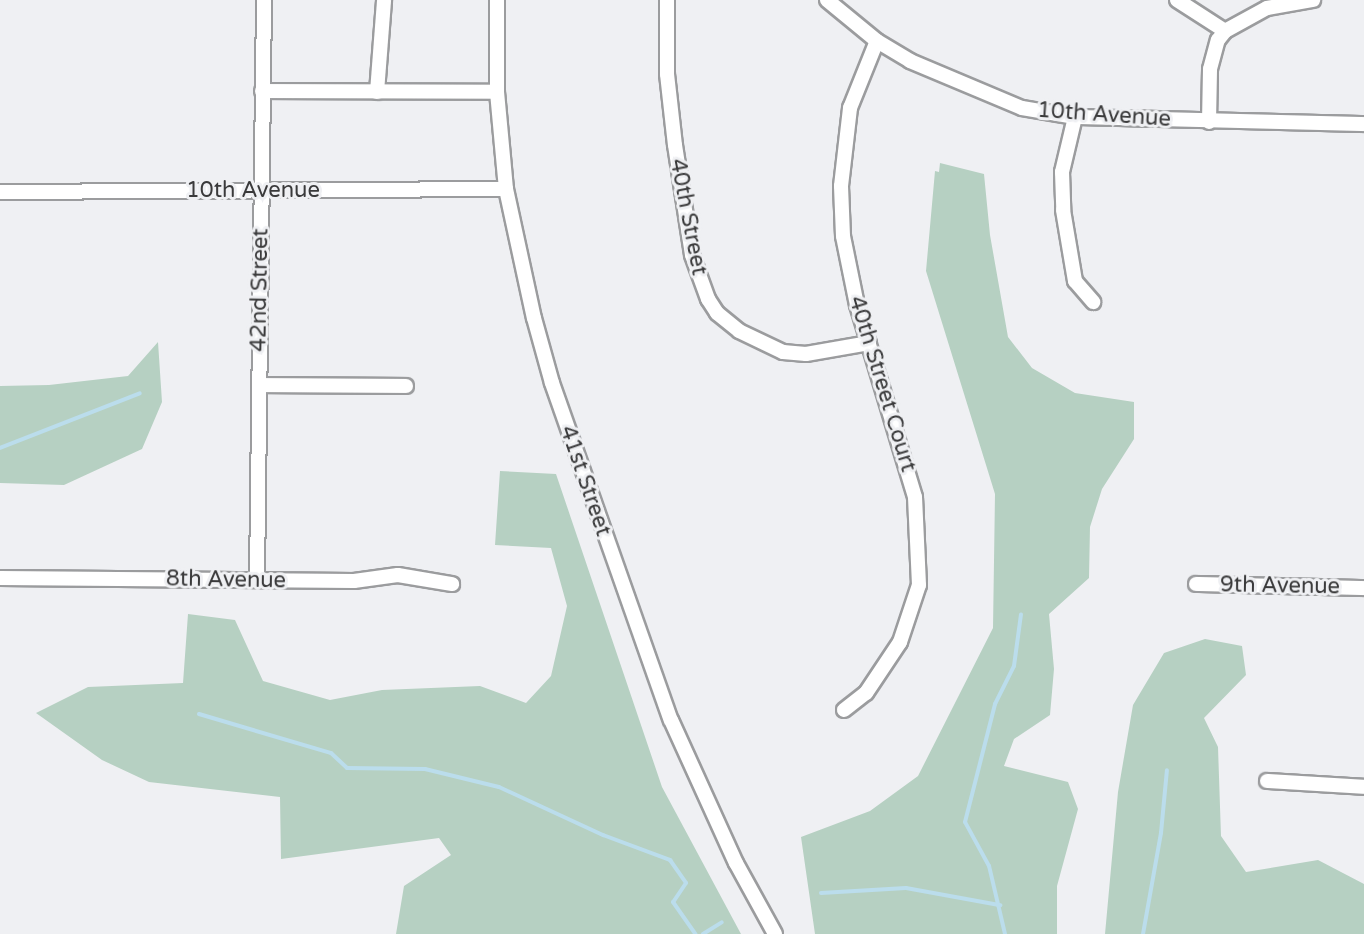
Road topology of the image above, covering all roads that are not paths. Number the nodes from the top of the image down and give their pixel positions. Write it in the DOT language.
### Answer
graph roads {
  1 [pos="264,0"];
  2 [pos="497,0"];
  3 [pos="667,0"];
  4 [pos="827,0"];
  5 [pos="1177,0"];
  6 [pos="1313,0"];
  7 [pos="383,2"];
  8 [pos="1225,31"];
  9 [pos="877,41"];
  10 [pos="262,91"];
  11 [pos="377,92"];
  12 [pos="497,92"];
  13 [pos="1075,117"];
  14 [pos="1209,122"];
  15 [pos="1364,124"];
  16 [pos="506,189"];
  17 [pos="261,191"];
  18 [pos="0,192"];
  19 [pos="1093,302"];
  20 [pos="869,343"];
  21 [pos="259,385"];
  22 [pos="406,386"];
  23 [pos="0,578"];
  24 [pos="257,580"];
  25 [pos="452,584"];
  26 [pos="1196,584"];
  27 [pos="1364,588"];
  28 [pos="844,710"];
  29 [pos="1267,781"];
  30 [pos="1364,787"];
  31 [pos="775,934"];
  1 -- 10 [label="street, 42nd Street"];
  2 -- 12 [label="street, 41st Street"];
  3 -- 20 [label="street, 40th Street"];
  4 -- 9 [label="street, 10th Avenue"];
  5 -- 8 [label="street"];
  6 -- 8 [label="street"];
  7 -- 11 [label="street"];
  8 -- 14 [label="street"];
  9 -- 13 [label="street, 10th Avenue"];
  9 -- 20 [label="street, 40th Street Court"];
  10 -- 11 [label="street"];
  10 -- 17 [label="street, 42nd Street"];
  11 -- 12 [label="street"];
  12 -- 16 [label="street, 41st Street"];
  13 -- 14 [label="street, 10th Avenue"];
  13 -- 19 [label="street"];
  14 -- 15 [label="street, 10th Avenue"];
  16 -- 17 [label="street, 10th Avenue"];
  16 -- 31 [label="street, 41st Street"];
  17 -- 18 [label="street, 10th Avenue"];
  17 -- 21 [label="street, 42nd Street"];
  20 -- 28 [label="street, 40th Street Court"];
  21 -- 22 [label="street"];
  21 -- 24 [label="street, 42nd Street"];
  23 -- 24 [label="street, 8th Avenue"];
  24 -- 25 [label="street, 8th Avenue"];
  26 -- 27 [label="street, 9th Avenue"];
  29 -- 30 [label="street"];
}
